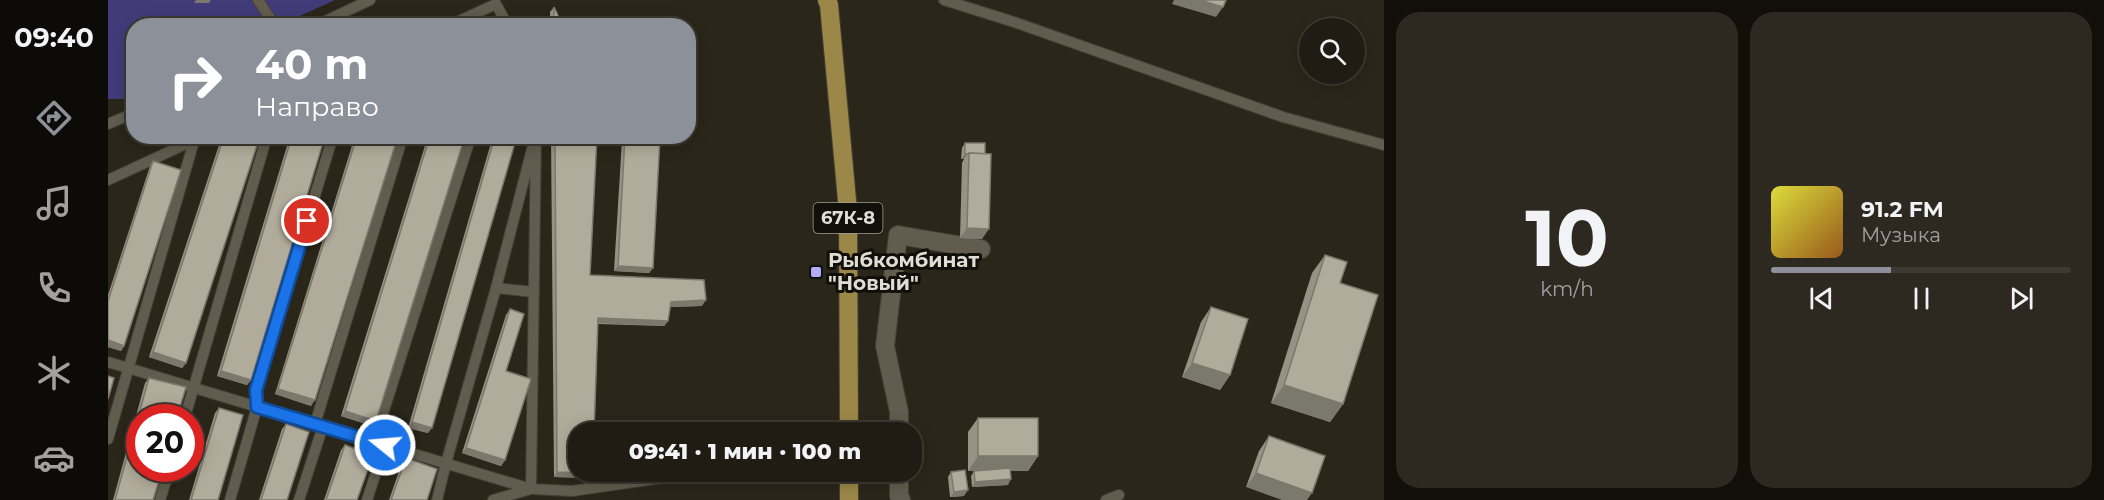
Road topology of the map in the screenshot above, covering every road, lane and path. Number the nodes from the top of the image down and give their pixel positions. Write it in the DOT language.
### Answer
graph roads {
  1 [pos="258,0"];
  2 [pos="370,0"];
  3 [pos="944,0"];
  4 [pos="829,1"];
  5 [pos="270,18"];
  6 [pos="332,18"];
  7 [pos="465,18"];
  8 [pos="503,18"];
  9 [pos="108,115"];
  10 [pos="126,115"];
  11 [pos="126,116"];
  12 [pos="108,124"];
  13 [pos="188,144"];
  14 [pos="197,144"];
  15 [pos="265,144"];
  16 [pos="331,144"];
  17 [pos="401,144"];
  18 [pos="469,144"];
  19 [pos="534,144"];
  20 [pos="536,144"];
  21 [pos="1384,145"];
  22 [pos="110,179"];
  23 [pos="108,190"];
  24 [pos="981,249"];
  25 [pos="496,288"];
  26 [pos="534,292"];
  27 [pos="108,362"];
  28 [pos="128,368"];
  29 [pos="194,388"];
  30 [pos="189,404"];
  31 [pos="257,407"];
  32 [pos="849,422"];
  33 [pos="899,422"];
  34 [pos="319,425"];
  35 [pos="108,439"];
  36 [pos="380,443"];
  37 [pos="446,464"];
  38 [pos="166,482"];
  39 [pos="634,482"];
  40 [pos="849,482"];
  41 [pos="899,482"];
  42 [pos="531,489"];
  43 [pos="1119,495"];
  44 [pos="160,500"];
  45 [pos="230,500"];
  46 [pos="298,500"];
  47 [pos="367,500"];
  48 [pos="437,500"];
  49 [pos="493,500"];
  50 [pos="849,500"];
  51 [pos="901,500"];
  52 [pos="1106,500"];
  1 -- 5 [label="lane"];
  2 -- 6 [label="lane"];
  3 -- 21 [label="lane"];
  4 -- 32 [label="main road, 67К-8"];
  7 -- 8 [label="lane"];
  9 -- 10 [label="lane"];
  11 -- 12 [label="lane"];
  13 -- 22 [label="lane"];
  14 -- 28 [label="lane"];
  15 -- 29 [label="lane"];
  16 -- 31 [label="lane"];
  17 -- 34 [label="lane"];
  18 -- 36 [label="lane"];
  19 -- 25 [label="lane"];
  20 -- 26 [label="lane"];
  22 -- 23 [label="lane"];
  24 -- 33 [label="street"];
  25 -- 26 [label="lane"];
  25 -- 37 [label="lane"];
  26 -- 42 [label="lane"];
  27 -- 28 [label="lane"];
  28 -- 29 [label="lane"];
  28 -- 35 [label="lane"];
  29 -- 30 [label="lane"];
  29 -- 31 [label="lane"];
  31 -- 34 [label="lane"];
  31 -- 45 [label="lane"];
  34 -- 36 [label="lane"];
  34 -- 46 [label="lane"];
  36 -- 37 [label="lane"];
  36 -- 47 [label="lane"];
  37 -- 42 [label="lane"];
  37 -- 48 [label="lane"];
  38 -- 44 [label="lane"];
  39 -- 42 [label="lane"];
  40 -- 50 [label="main road"];
  41 -- 51 [label="street"];
  42 -- 49 [label="lane"];
  43 -- 52 [label="lane"];
}
